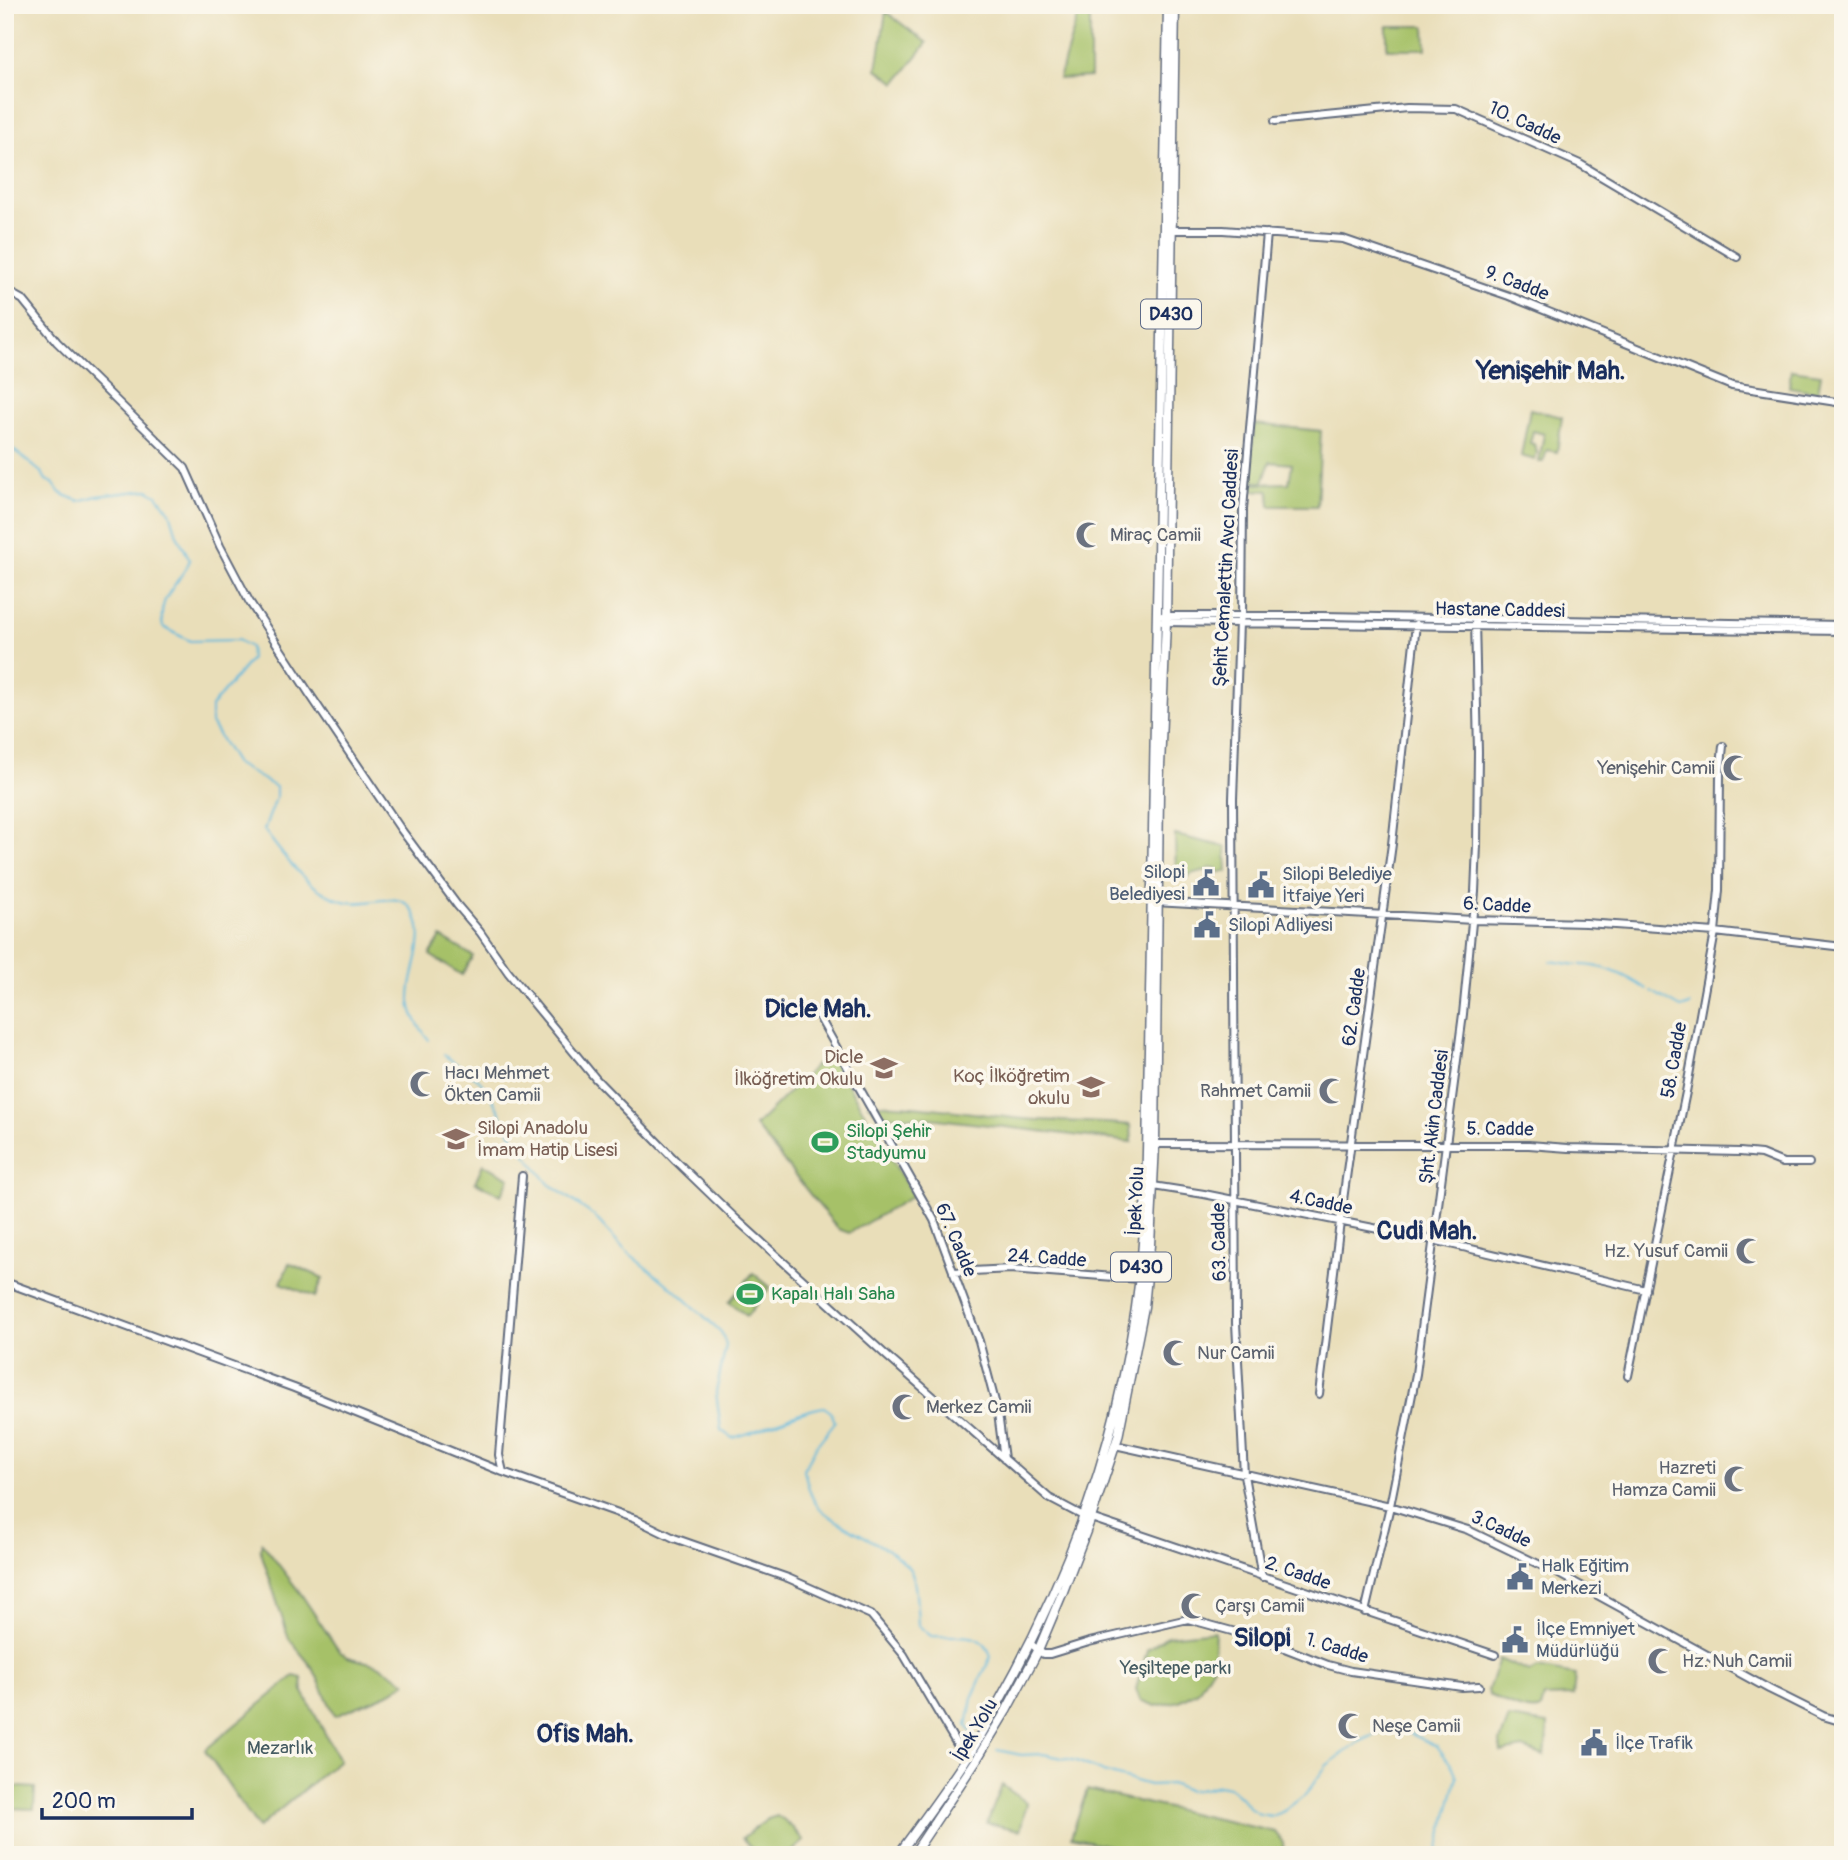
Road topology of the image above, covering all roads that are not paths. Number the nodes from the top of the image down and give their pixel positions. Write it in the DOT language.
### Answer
graph roads {
  1 [pos="1168,5"];
  2 [pos="1175,5"];
  3 [pos="1275,121"];
  4 [pos="1172,230"];
  5 [pos="1267,233"];
  6 [pos="1737,257"];
  7 [pos="5,290"];
  8 [pos="1843,403"];
  9 [pos="1162,619"];
  10 [pos="1240,619"];
  11 [pos="1475,623"];
  12 [pos="1416,624"];
  13 [pos="1843,625"];
  14 [pos="1843,631"];
  15 [pos="1723,746"];
  16 [pos="1154,902"];
  17 [pos="1234,905"];
  18 [pos="1382,915"];
  19 [pos="1472,920"];
  20 [pos="1715,932"];
  21 [pos="1843,947"];
  22 [pos="817,1013"];
  23 [pos="1151,1144"];
  24 [pos="1447,1144"];
  25 [pos="1235,1145"];
  26 [pos="1352,1145"];
  27 [pos="1674,1151"];
  28 [pos="1809,1163"];
  29 [pos="522,1176"];
  30 [pos="1153,1186"];
  31 [pos="1234,1201"];
  32 [pos="1339,1222"];
  33 [pos="1433,1240"];
  34 [pos="953,1272"];
  35 [pos="1140,1279"];
  36 [pos="5,1282"];
  37 [pos="1646,1290"];
  38 [pos="1628,1376"];
  39 [pos="1320,1394"];
  40 [pos="1115,1445"];
  41 [pos="1004,1459"];
  42 [pos="503,1472"];
  43 [pos="1244,1475"];
  44 [pos="1390,1506"];
  45 [pos="1088,1517"];
  46 [pos="1262,1577"];
  47 [pos="1365,1612"];
  48 [pos="1031,1644"];
  49 [pos="1038,1651"];
  50 [pos="1495,1655"];
  51 [pos="1479,1686"];
  52 [pos="1843,1722"];
  53 [pos="969,1755"];
  54 [pos="898,1855"];
  55 [pos="913,1855"];
  1 -- 9 [label="highway, D430"];
  2 -- 4 [label="highway, D430"];
  3 -- 6 [label="street, 10. Cadde"];
  4 -- 5 [label="street, 9. Cadde"];
  4 -- 9 [label="highway, D430"];
  5 -- 8 [label="street, 9. Cadde"];
  5 -- 10 [label="street, Şehit Cemalettin Avcı Caddesi"];
  7 -- 41 [label="street, 2. Cadde"];
  9 -- 10 [label="street, Hastane Caddesi"];
  9 -- 16 [label="highway, D430"];
  10 -- 11 [label="street, Hastane Caddesi"];
  10 -- 12 [label="street, Hastane Caddesi"];
  10 -- 17 [label="street, Şehit Cemalettin Avcı Caddesi"];
  11 -- 12 [label="street, Hastane Caddesi"];
  11 -- 13 [label="street, Hastane Caddesi"];
  11 -- 14 [label="street, Hastane Caddesi"];
  11 -- 19 [label="street, Şht. Akin Caddesi"];
  12 -- 18 [label="street, 62. Cadde"];
  15 -- 20 [label="street, 58. Cadde"];
  16 -- 17 [label="street, 6. Cadde"];
  16 -- 23 [label="highway, D430"];
  17 -- 18 [label="street, 6. Cadde"];
  17 -- 25 [label="street, 63. Cadde"];
  18 -- 19 [label="street, 6. Cadde"];
  18 -- 26 [label="street, 62. Cadde"];
  19 -- 20 [label="street, 6. Cadde"];
  19 -- 24 [label="street, Şht. Akin Caddesi"];
  20 -- 21 [label="street, 6. Cadde"];
  20 -- 27 [label="street, 58. Cadde"];
  22 -- 34 [label="street, 67. Cadde"];
  23 -- 25 [label="street, 5. Cadde"];
  23 -- 30 [label="highway, İpek Yolu / D430"];
  23 -- 35 [label="highway, D430"];
  24 -- 26 [label="street, 5. Cadde"];
  24 -- 27 [label="street, 5. Cadde"];
  24 -- 33 [label="street, Şht. Akin Caddesi"];
  25 -- 26 [label="street, 5. Cadde"];
  25 -- 31 [label="street, 63. Cadde"];
  26 -- 32 [label="street, 62. Cadde"];
  27 -- 28 [label="street, 5. Cadde"];
  27 -- 37 [label="street, 58. Cadde"];
  29 -- 42 [label="street"];
  30 -- 31 [label="street, 4.Cadde"];
  30 -- 40 [label="highway, İpek Yolu / D430"];
  31 -- 32 [label="street, 4.Cadde"];
  31 -- 43 [label="street, 63. Cadde"];
  32 -- 33 [label="street, 4.Cadde"];
  32 -- 39 [label="street, 62. Cadde"];
  33 -- 37 [label="street, 4.Cadde"];
  33 -- 44 [label="street, Şht. Akin Caddesi"];
  34 -- 35 [label="street, 24. Cadde"];
  34 -- 41 [label="street, 67. Cadde"];
  35 -- 45 [label="highway, D430"];
  36 -- 42 [label="street"];
  37 -- 38 [label="street, 58. Cadde"];
  40 -- 43 [label="street, 3.Cadde"];
  40 -- 45 [label="highway, İpek Yolu / D430"];
  41 -- 45 [label="street, 2. Cadde"];
  42 -- 53 [label="street"];
  43 -- 44 [label="street, 3.Cadde"];
  43 -- 46 [label="street, 63. Cadde"];
  44 -- 47 [label="street, Şht. Akin Caddesi"];
  44 -- 52 [label="street, 3.Cadde"];
  45 -- 46 [label="street, 2. Cadde"];
  45 -- 48 [label="highway, D430"];
  45 -- 49 [label="highway, İpek Yolu / D430"];
  46 -- 47 [label="street, 2. Cadde"];
  47 -- 50 [label="street, 2. Cadde"];
  48 -- 49 [label="street"];
  48 -- 53 [label="highway, D430"];
  49 -- 51 [label="street, 1. Cadde"];
  49 -- 55 [label="highway, İpek Yolu / D430"];
  53 -- 54 [label="highway, D430"];
}
